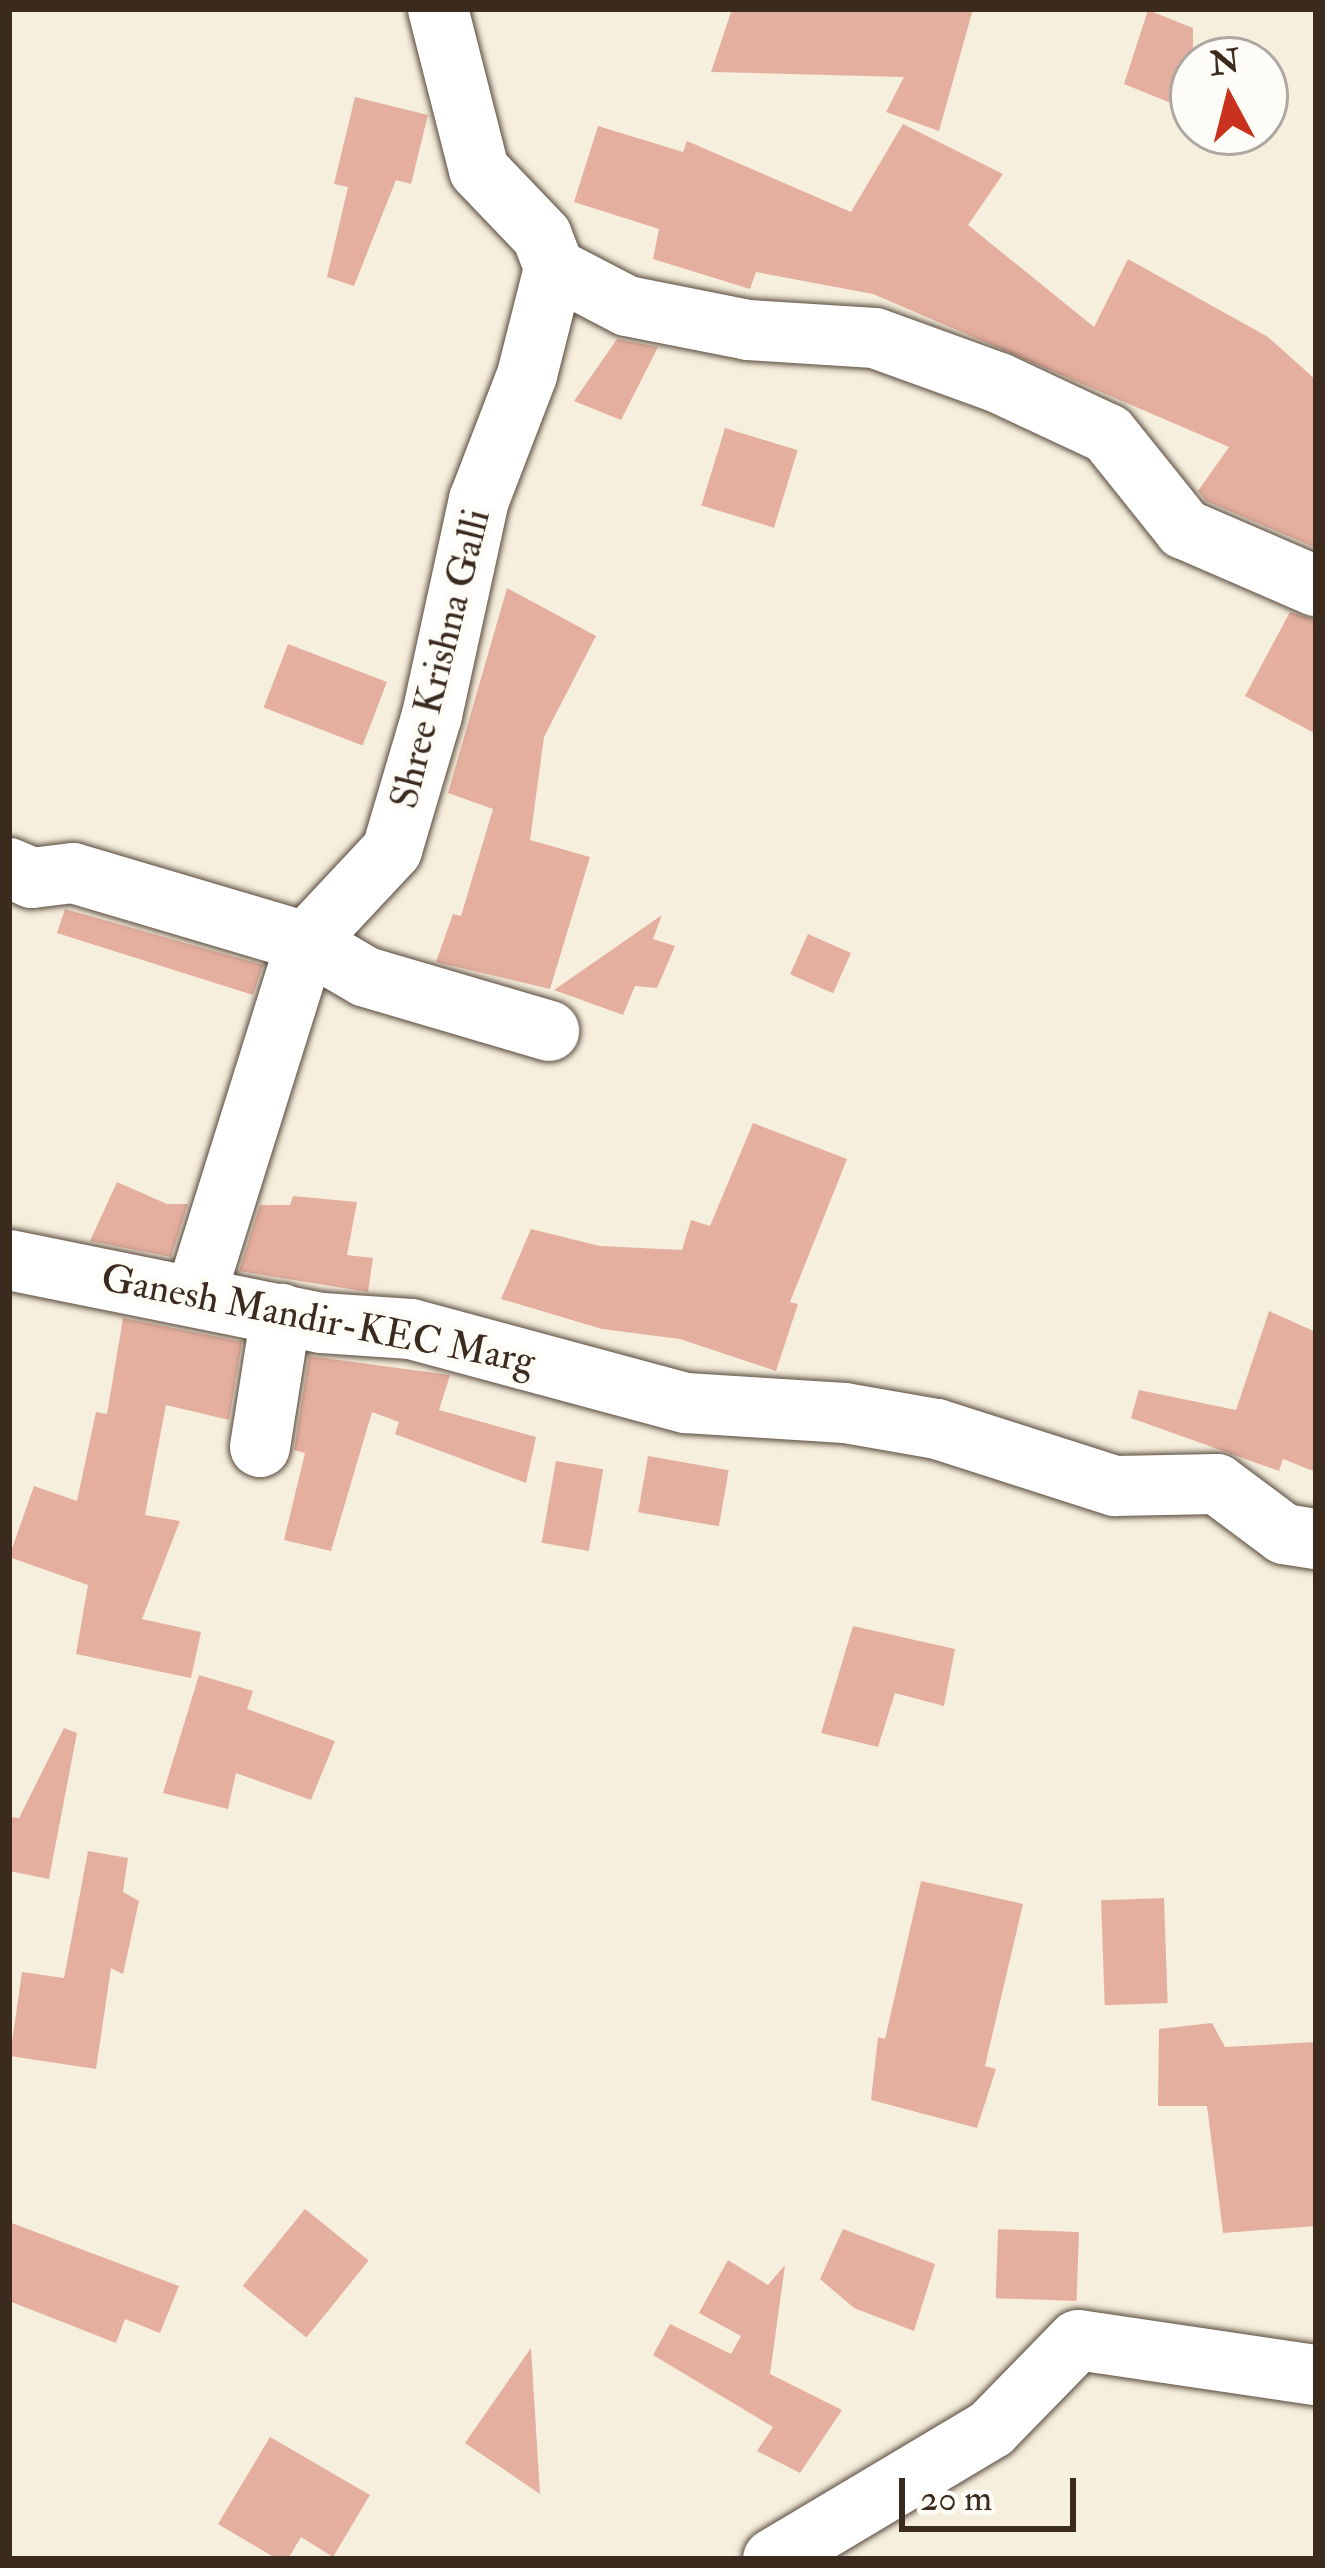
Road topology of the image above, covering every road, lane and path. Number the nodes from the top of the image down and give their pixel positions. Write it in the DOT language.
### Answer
graph roads {
  1 [pos="438,9"];
  2 [pos="554,268"];
  3 [pos="1316,586"];
  4 [pos="9,868"];
  5 [pos="306,942"];
  6 [pos="549,1031"];
  7 [pos="9,1260"];
  8 [pos="195,1297"];
  9 [pos="281,1314"];
  10 [pos="260,1447"];
  11 [pos="1316,1539"];
  12 [pos="1316,2375"];
  13 [pos="773,2559"];
  1 -- 2 [label="street"];
  2 -- 3 [label="street"];
  2 -- 5 [label="street, Shree Krishna Galli"];
  4 -- 5 [label="street"];
  5 -- 6 [label="street"];
  5 -- 8 [label="street, Shree Krishna Galli"];
  7 -- 8 [label="street, Ganesh Mandir-KEC Marg"];
  8 -- 9 [label="street, Ganesh Mandir-KEC Marg"];
  9 -- 10 [label="street"];
  9 -- 11 [label="street, Ganesh Mandir-KEC Marg"];
  12 -- 13 [label="street"];
}
